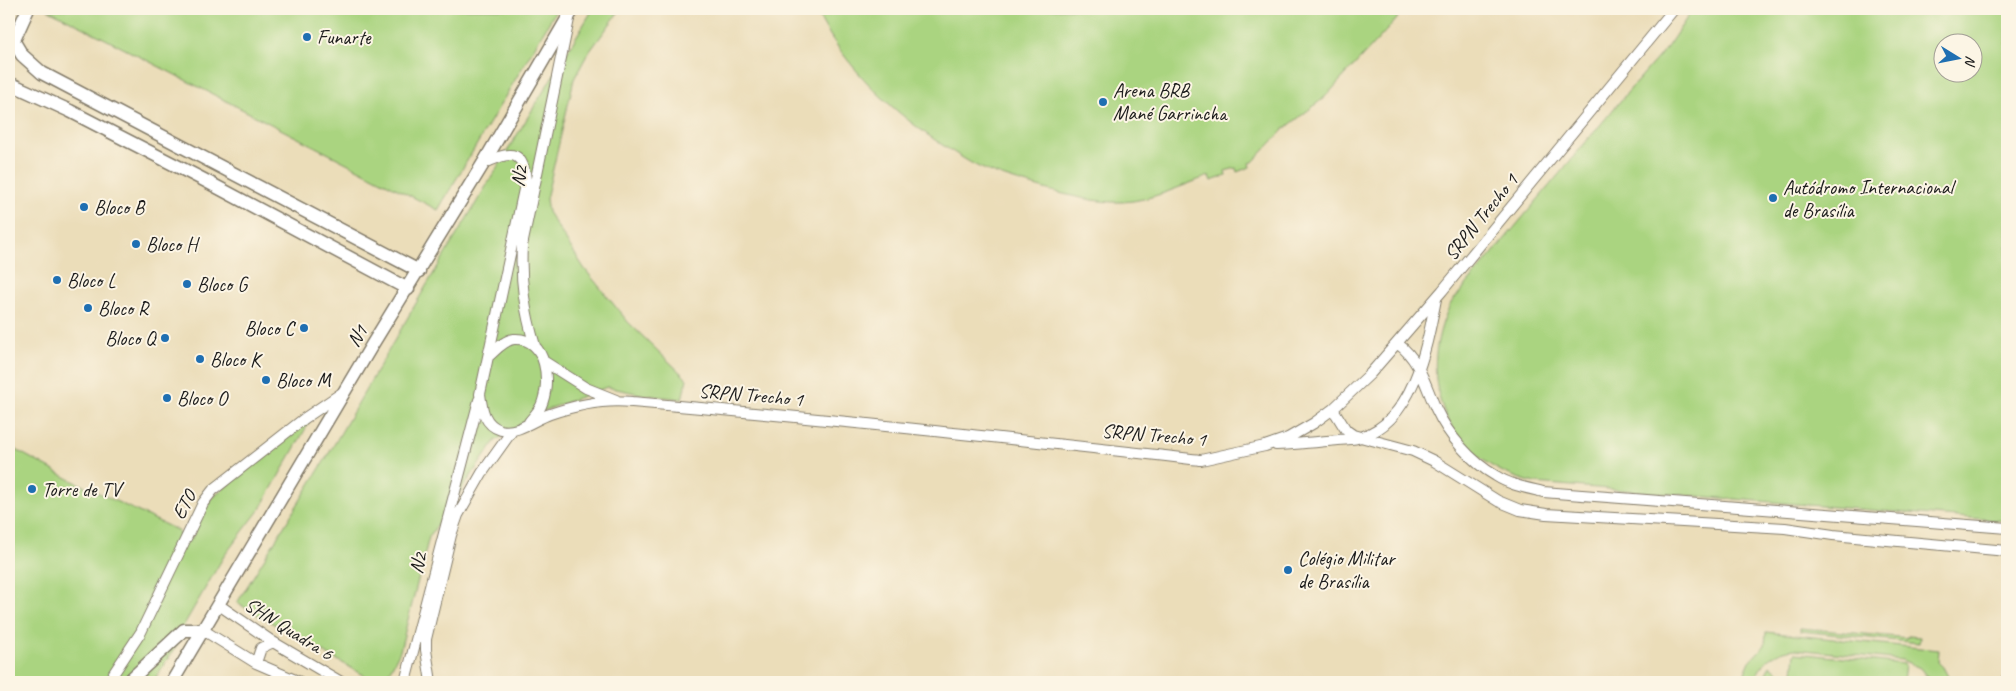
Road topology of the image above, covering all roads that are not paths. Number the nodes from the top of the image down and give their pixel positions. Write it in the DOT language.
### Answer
graph roads {
  1 [pos="28,9"];
  2 [pos="1674,9"];
  3 [pos="572,11"];
  4 [pos="11,46"];
  5 [pos="9,83"];
  6 [pos="484,164"];
  7 [pos="418,271"];
  8 [pos="408,289"];
  9 [pos="1436,298"];
  10 [pos="1398,344"];
  11 [pos="535,346"];
  12 [pos="1424,348"];
  13 [pos="489,356"];
  14 [pos="545,362"];
  15 [pos="1419,368"];
  16 [pos="1428,388"];
  17 [pos="345,391"];
  18 [pos="480,394"];
  19 [pos="617,400"];
  20 [pos="1333,409"];
  21 [pos="526,424"];
  22 [pos="512,431"];
  23 [pos="1361,437"];
  24 [pos="1338,440"];
  25 [pos="1382,443"];
  26 [pos="1265,446"];
  27 [pos="1811,513"];
  28 [pos="1840,516"];
  29 [pos="1785,528"];
  30 [pos="2007,528"];
  31 [pos="1833,535"];
  32 [pos="2007,550"];
  33 [pos="219,605"];
  34 [pos="203,630"];
  35 [pos="273,642"];
  36 [pos="256,662"];
  37 [pos="2007,678"];
  38 [pos="108,682"];
  39 [pos="128,682"];
  40 [pos="172,682"];
  41 [pos="300,682"];
  42 [pos="341,682"];
  43 [pos="405,682"];
  44 [pos="431,682"];
  45 [pos="2007,682"];
  1 -- 4 [label="highway"];
  2 -- 9 [label="main road, SRPN Trecho 1"];
  3 -- 6 [label="highway, N1"];
  3 -- 11 [label="main road, N2"];
  4 -- 7 [label="highway"];
  5 -- 8 [label="highway"];
  6 -- 7 [label="highway, N1"];
  6 -- 13 [label="main road, N2"];
  7 -- 8 [label="highway, N1"];
  8 -- 17 [label="highway, N1"];
  9 -- 10 [label="main road, SRPN Trecho 1"];
  9 -- 12 [label="main road"];
  10 -- 15 [label="main road"];
  10 -- 20 [label="main road, SRPN Trecho 1"];
  11 -- 13 [label="main road"];
  11 -- 14 [label="main road"];
  12 -- 15 [label="main road"];
  12 -- 16 [label="main road"];
  13 -- 18 [label="main road"];
  14 -- 19 [label="main road, SRPN Trecho 1"];
  14 -- 21 [label="main road"];
  15 -- 16 [label="main road"];
  15 -- 23 [label="main road"];
  16 -- 27 [label="main road"];
  17 -- 33 [label="highway, N1"];
  17 -- 38 [label="main road, ETO"];
  18 -- 22 [label="main road"];
  18 -- 43 [label="main road, N2"];
  19 -- 21 [label="main road, SRPN Trecho 1"];
  19 -- 26 [label="main road, SRPN Trecho 1"];
  20 -- 23 [label="main road"];
  20 -- 26 [label="main road, SRPN Trecho 1"];
  21 -- 22 [label="main road"];
  22 -- 44 [label="main road, N2"];
  23 -- 24 [label="main road"];
  23 -- 25 [label="main road"];
  24 -- 25 [label="main road"];
  24 -- 26 [label="main road"];
  25 -- 29 [label="main road"];
  27 -- 28 [label="main road"];
  27 -- 29 [label="main road"];
  28 -- 30 [label="main road"];
  28 -- 31 [label="main road"];
  29 -- 31 [label="main road"];
  31 -- 32 [label="main road"];
  33 -- 34 [label="highway, N1"];
  33 -- 35 [label="main road, SHN Quadra 6"];
  34 -- 36 [label="main road"];
  34 -- 39 [label="highway"];
  34 -- 40 [label="highway, N1"];
  35 -- 36 [label="main road"];
  35 -- 42 [label="main road, SHN Quadra 6"];
  36 -- 41 [label="main road"];
  37 -- 45 [label="main road"];
}
